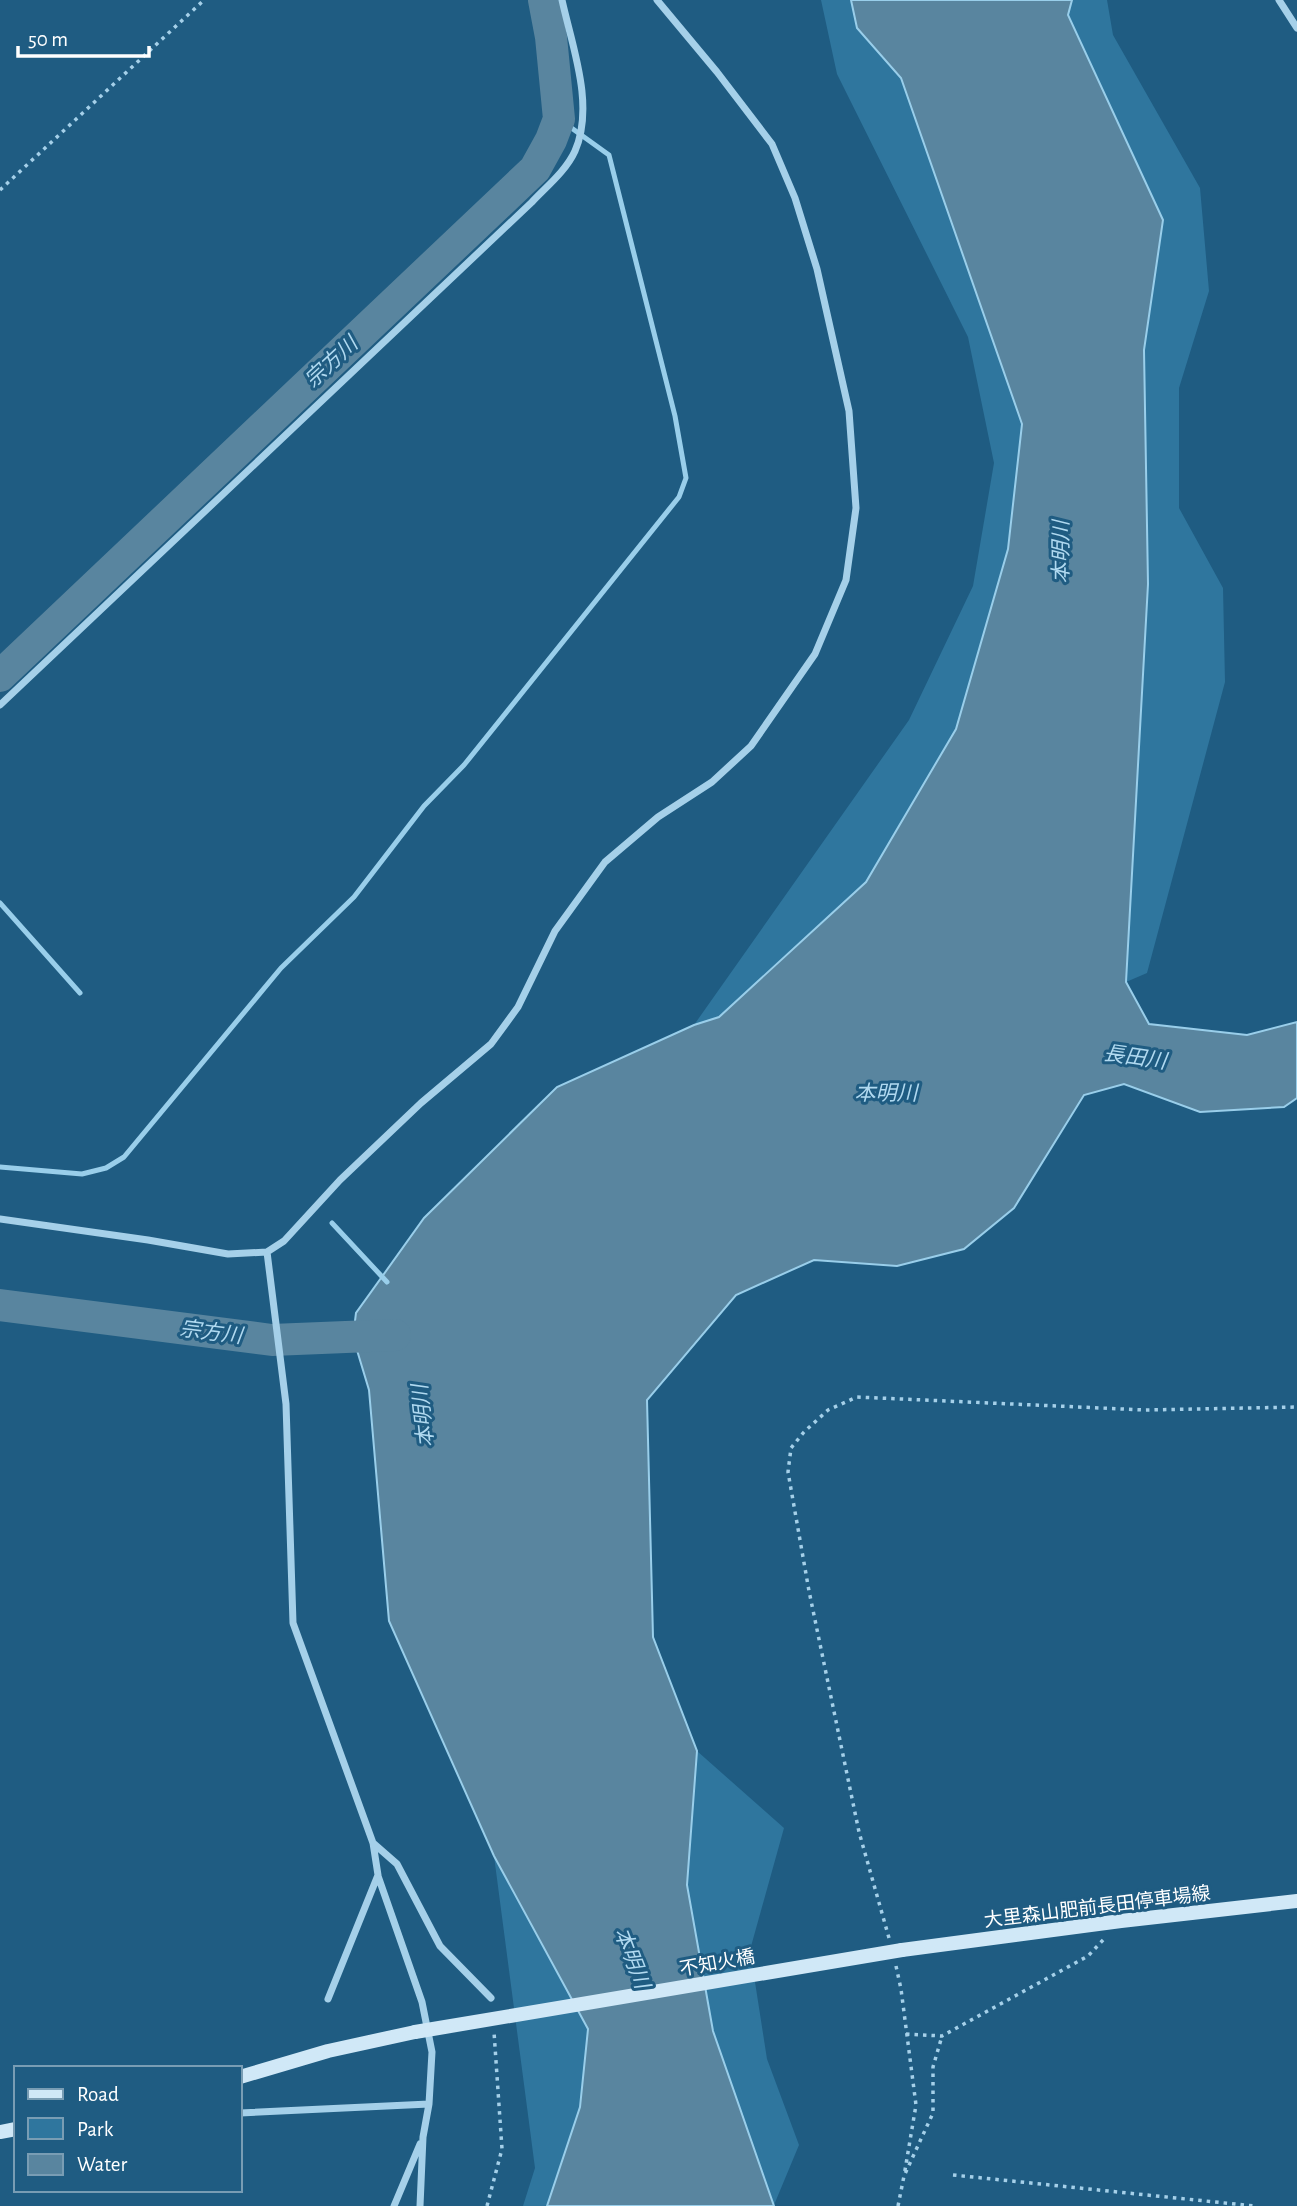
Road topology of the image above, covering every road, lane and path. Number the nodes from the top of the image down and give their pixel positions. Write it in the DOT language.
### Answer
graph roads {
  1 [pos="204,0"];
  2 [pos="562,0"];
  3 [pos="657,0"];
  4 [pos="1279,0"];
  5 [pos="1297,29"];
  6 [pos="0,190"];
  7 [pos="0,705"];
  8 [pos="0,1220"];
  9 [pos="267,1252"];
  10 [pos="1297,1407"];
  11 [pos="373,1843"];
  12 [pos="378,1875"];
  13 [pos="1297,1901"];
  14 [pos="1121,1921"];
  15 [pos="889,1938"];
  16 [pos="899,1957"];
  17 [pos="491,1998"];
  18 [pos="328,1999"];
  19 [pos="493,2025"];
  20 [pos="906,2034"];
  21 [pos="942,2036"];
  22 [pos="242,2076"];
  23 [pos="429,2104"];
  24 [pos="242,2113"];
  25 [pos="423,2137"];
  26 [pos="953,2175"];
  27 [pos="904,2176"];
  28 [pos="394,2206"];
  29 [pos="420,2206"];
  30 [pos="487,2206"];
  31 [pos="898,2206"];
  32 [pos="1254,2206"];
  1 -- 6 [label="path"];
  2 -- 7 [label="street"];
  3 -- 9 [label="street"];
  4 -- 5 [label="street"];
  8 -- 9 [label="street"];
  9 -- 11 [label="street"];
  10 -- 15 [label="path"];
  11 -- 12 [label="street"];
  11 -- 17 [label="street"];
  12 -- 18 [label="street"];
  12 -- 23 [label="street"];
  13 -- 14 [label="main road, 大里森山肥前長田停車場線"];
  14 -- 16 [label="main road, 大里森山肥前長田停車場線"];
  14 -- 21 [label="path"];
  16 -- 20 [label="path"];
  16 -- 22 [label="main road, 不知火橋, bridge"];
  19 -- 30 [label="path"];
  20 -- 21 [label="path"];
  20 -- 27 [label="path"];
  21 -- 27 [label="path"];
  23 -- 24 [label="street"];
  23 -- 25 [label="street"];
  25 -- 28 [label="street"];
  25 -- 29 [label="street"];
  26 -- 32 [label="path"];
  27 -- 31 [label="path"];
}
